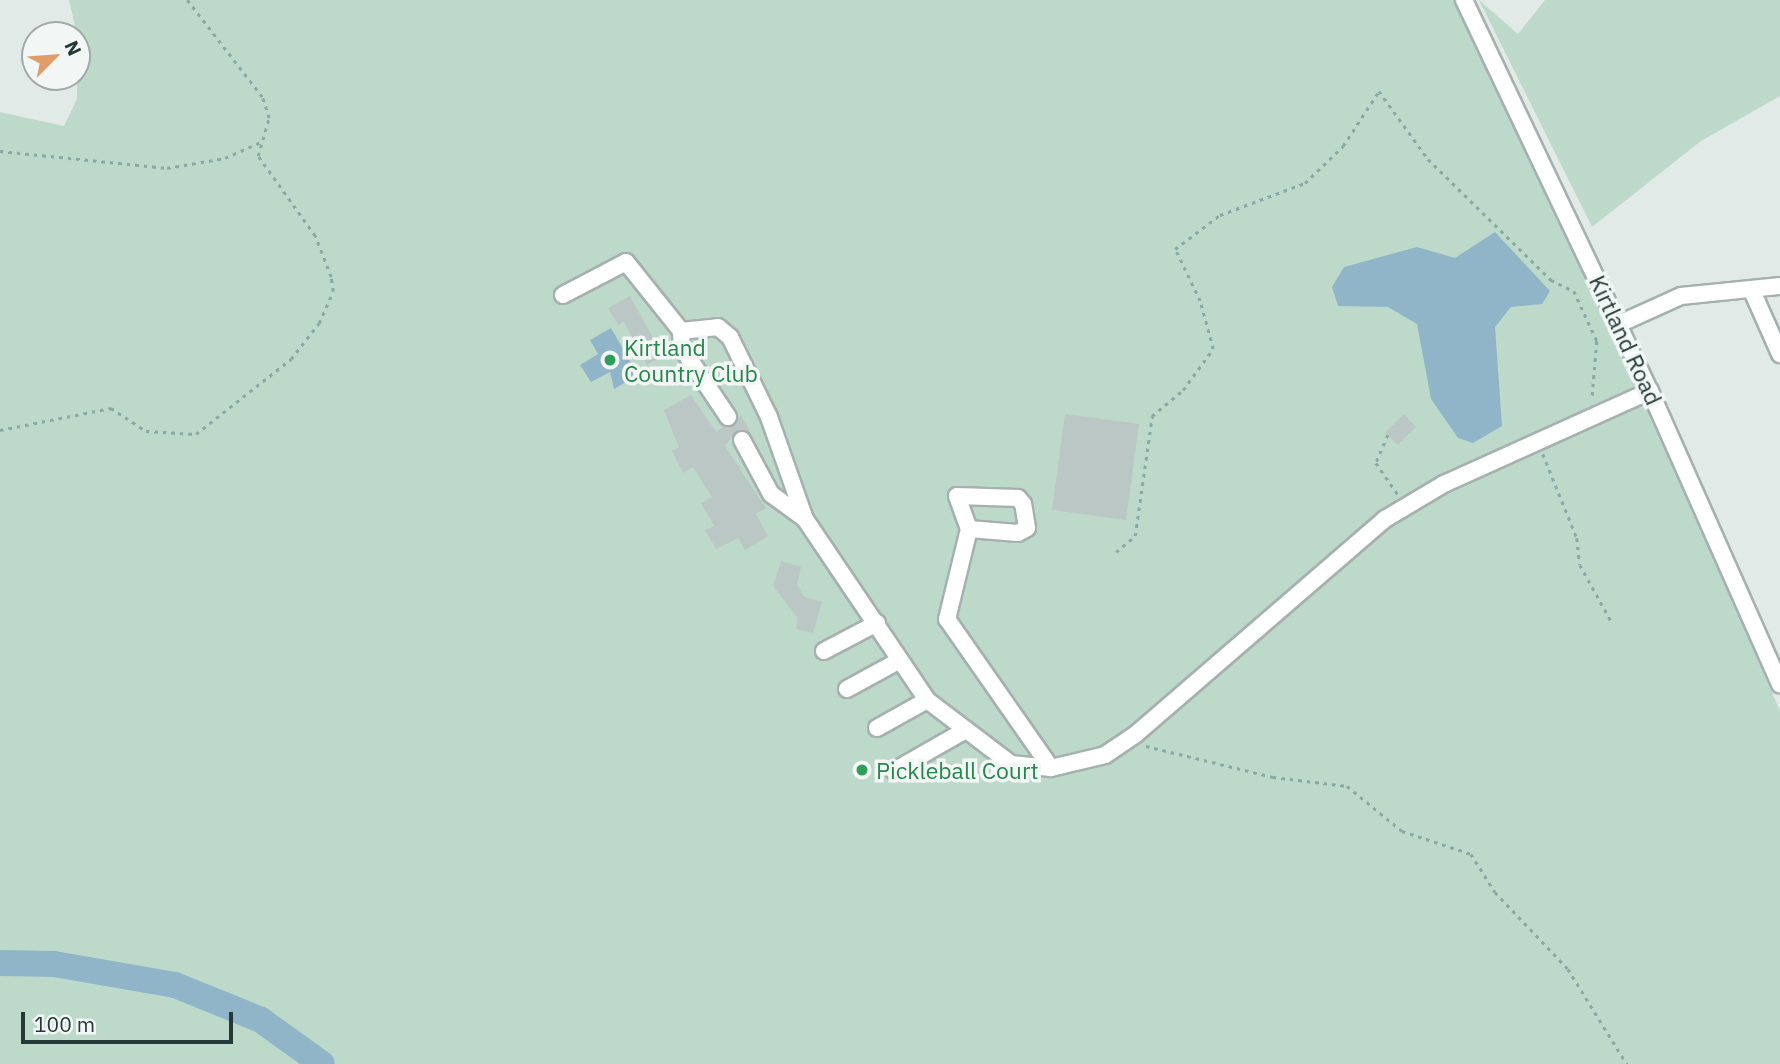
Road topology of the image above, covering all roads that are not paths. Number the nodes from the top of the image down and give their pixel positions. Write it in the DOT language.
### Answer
graph roads {
  1 [pos="1464,0"];
  2 [pos="1780,286"];
  3 [pos="1753,293"];
  4 [pos="564,295"];
  5 [pos="1619,324"];
  6 [pos="681,331"];
  7 [pos="1780,354"];
  8 [pos="1650,391"];
  9 [pos="728,417"];
  10 [pos="742,440"];
  11 [pos="805,519"];
  12 [pos="970,529"];
  13 [pos="877,622"];
  14 [pos="824,651"];
  15 [pos="900,660"];
  16 [pos="1780,684"];
  17 [pos="847,689"];
  18 [pos="927,700"];
  19 [pos="877,728"];
  20 [pos="962,732"];
  21 [pos="1023,734"];
  22 [pos="1011,764"];
  23 [pos="1051,768"];
  24 [pos="894,771"];
  1 -- 5 [label="street, Kirtland Road"];
  2 -- 3 [label="street"];
  3 -- 5 [label="street"];
  3 -- 7 [label="street"];
  4 -- 6 [label="street"];
  5 -- 8 [label="street, Kirtland Road"];
  6 -- 9 [label="street"];
  6 -- 11 [label="street"];
  8 -- 16 [label="street, Kirtland Road"];
  8 -- 23 [label="street"];
  10 -- 11 [label="street"];
  11 -- 13 [label="street"];
  12 -- 21 [label="street"];
  13 -- 14 [label="street"];
  13 -- 15 [label="street"];
  15 -- 17 [label="street"];
  15 -- 18 [label="street"];
  18 -- 19 [label="street"];
  18 -- 20 [label="street"];
  20 -- 22 [label="street"];
  20 -- 24 [label="street"];
  21 -- 22 [label="street"];
  21 -- 23 [label="street"];
  22 -- 23 [label="street"];
}
